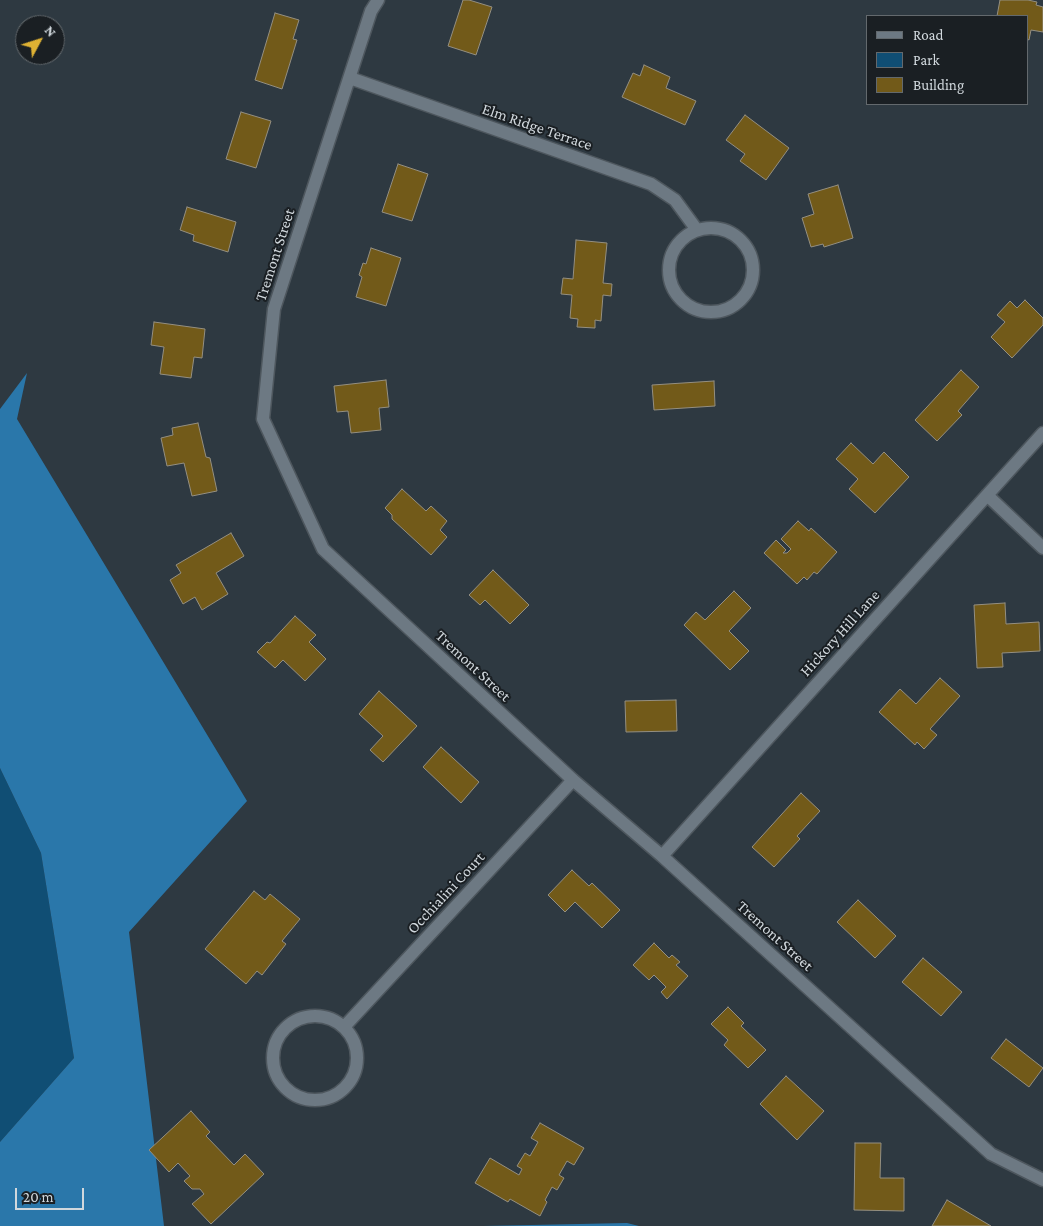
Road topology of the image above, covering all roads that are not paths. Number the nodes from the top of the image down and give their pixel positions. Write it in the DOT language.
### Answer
graph roads {
  1 [pos="378,0"];
  2 [pos="350,78"];
  3 [pos="697,230"];
  4 [pos="1043,432"];
  5 [pos="987,495"];
  6 [pos="1043,548"];
  7 [pos="573,780"];
  8 [pos="662,856"];
  9 [pos="344,1027"];
  10 [pos="1043,1180"];
  1 -- 2 [label="street, Tremont Street"];
  2 -- 3 [label="street, Elm Ridge Terrace"];
  2 -- 7 [label="street, Tremont Street"];
  3 -- 3 [label="street"];
  4 -- 5 [label="street, Hickory Hill Lane"];
  5 -- 6 [label="street"];
  5 -- 8 [label="street, Hickory Hill Lane"];
  7 -- 8 [label="street, Tremont Street"];
  7 -- 9 [label="street, Occhialini Court"];
  8 -- 10 [label="street, Tremont Street"];
  9 -- 9 [label="street"];
}
